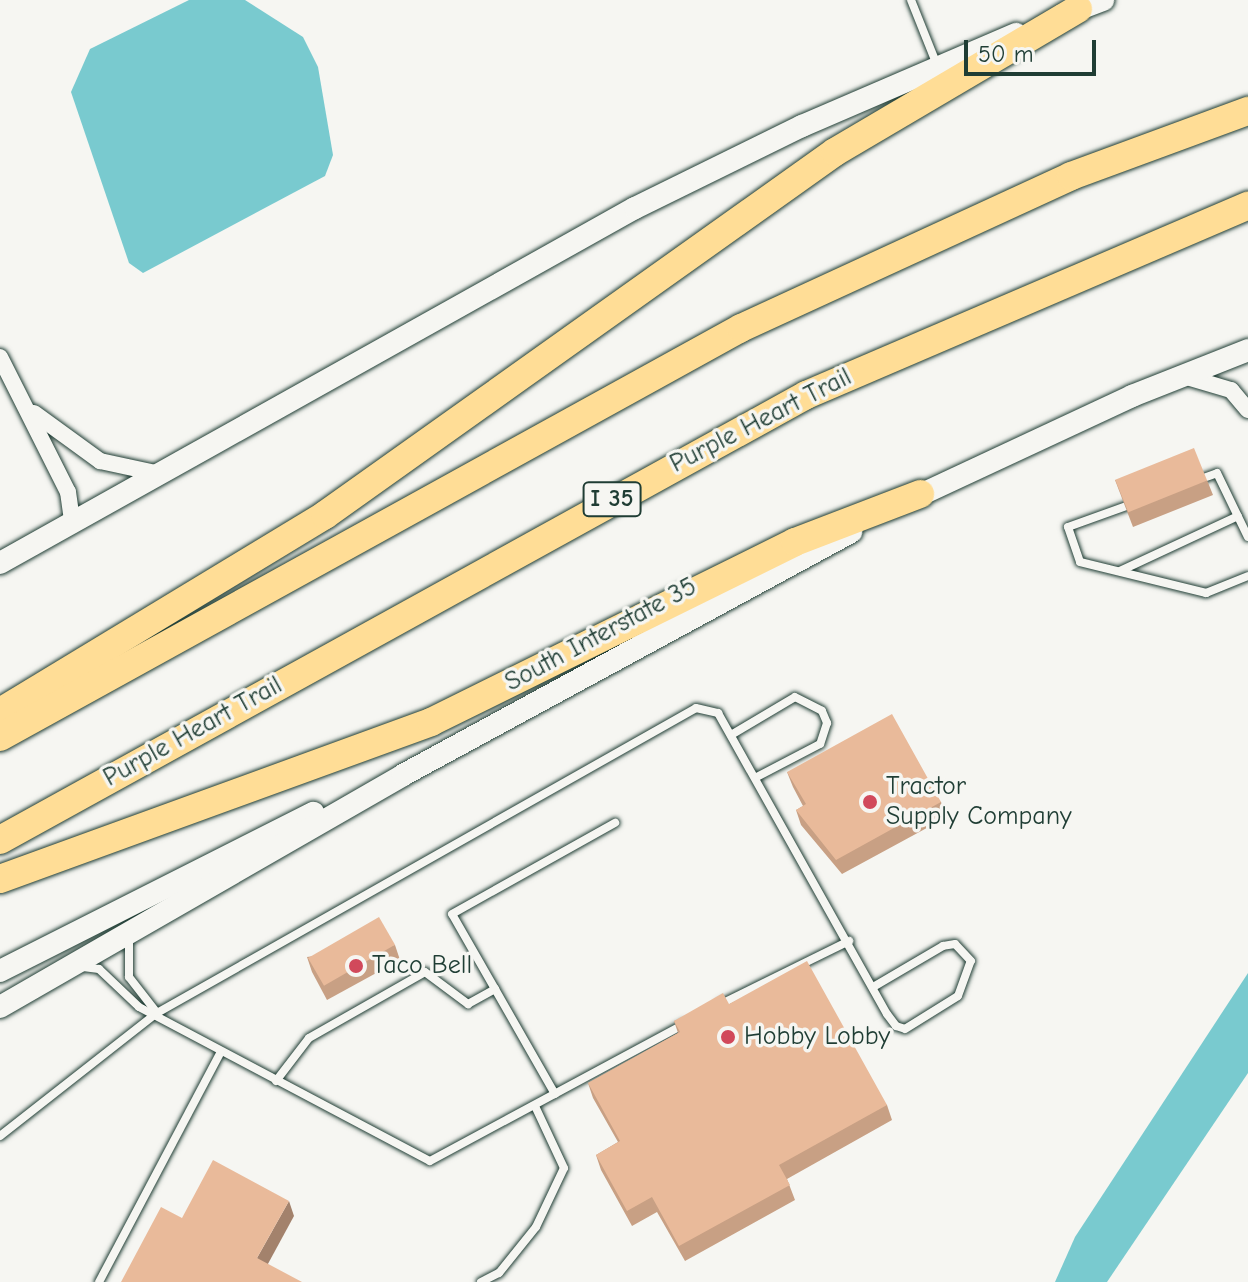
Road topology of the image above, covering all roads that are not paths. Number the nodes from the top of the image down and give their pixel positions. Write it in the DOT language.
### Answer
graph roads {
  1 [pos="911,0"];
  2 [pos="1091,5"];
  3 [pos="937,66"];
  4 [pos="1248,111"];
  5 [pos="1248,206"];
  6 [pos="1248,350"];
  7 [pos="0,357"];
  8 [pos="1177,378"];
  9 [pos="24,403"];
  10 [pos="1248,410"];
  11 [pos="156,473"];
  12 [pos="1187,484"];
  13 [pos="920,494"];
  14 [pos="1143,500"];
  15 [pos="1238,516"];
  16 [pos="72,521"];
  17 [pos="1248,537"];
  18 [pos="0,563"];
  19 [pos="1119,572"];
  20 [pos="1248,576"];
  21 [pos="0,712"];
  22 [pos="731,735"];
  23 [pos="0,737"];
  24 [pos="403,775"];
  25 [pos="755,778"];
  26 [pos="615,823"];
  27 [pos="0,840"];
  28 [pos="0,879"];
  29 [pos="129,934"];
  30 [pos="849,941"];
  31 [pos="74,965"];
  32 [pos="0,971"];
  33 [pos="873,987"];
  34 [pos="495,989"];
  35 [pos="0,1007"];
  36 [pos="707,1012"];
  37 [pos="157,1013"];
  38 [pos="696,1018"];
  39 [pos="221,1052"];
  40 [pos="276,1081"];
  41 [pos="555,1094"];
  42 [pos="535,1106"];
  43 [pos="0,1136"];
  44 [pos="99,1282"];
  45 [pos="481,1282"];
  1 -- 3 [label="lane"];
  2 -- 3 [label="main road"];
  2 -- 21 [label="highway"];
  3 -- 11 [label="main road"];
  4 -- 23 [label="highway"];
  5 -- 27 [label="highway, Purple Heart Trail / I 35"];
  6 -- 8 [label="main road, South Interstate 35"];
  7 -- 9 [label="street"];
  8 -- 10 [label="street"];
  8 -- 13 [label="main road, South Interstate 35"];
  9 -- 11 [label="street"];
  9 -- 16 [label="street"];
  11 -- 16 [label="main road"];
  12 -- 15 [label="lane"];
  13 -- 24 [label="main road, South Interstate 35"];
  13 -- 28 [label="highway"];
  14 -- 19 [label="lane"];
  15 -- 17 [label="lane"];
  15 -- 19 [label="lane"];
  16 -- 18 [label="main road"];
  19 -- 20 [label="lane"];
  22 -- 25 [label="lane"];
  22 -- 25 [label="lane"];
  22 -- 37 [label="lane"];
  24 -- 29 [label="main road, South Interstate 35"];
  24 -- 32 [label="main road"];
  25 -- 30 [label="lane"];
  26 -- 34 [label="lane"];
  29 -- 31 [label="main road, South Interstate 35"];
  29 -- 37 [label="lane"];
  30 -- 33 [label="lane"];
  30 -- 36 [label="lane"];
  31 -- 35 [label="main road, South Interstate 35"];
  31 -- 37 [label="lane"];
  33 -- 33 [label="lane"];
  34 -- 40 [label="lane"];
  34 -- 41 [label="lane"];
  37 -- 39 [label="lane"];
  37 -- 43 [label="lane"];
  38 -- 41 [label="lane"];
  39 -- 40 [label="lane"];
  39 -- 44 [label="lane"];
  40 -- 42 [label="lane"];
  41 -- 42 [label="lane"];
  42 -- 45 [label="lane"];
}
